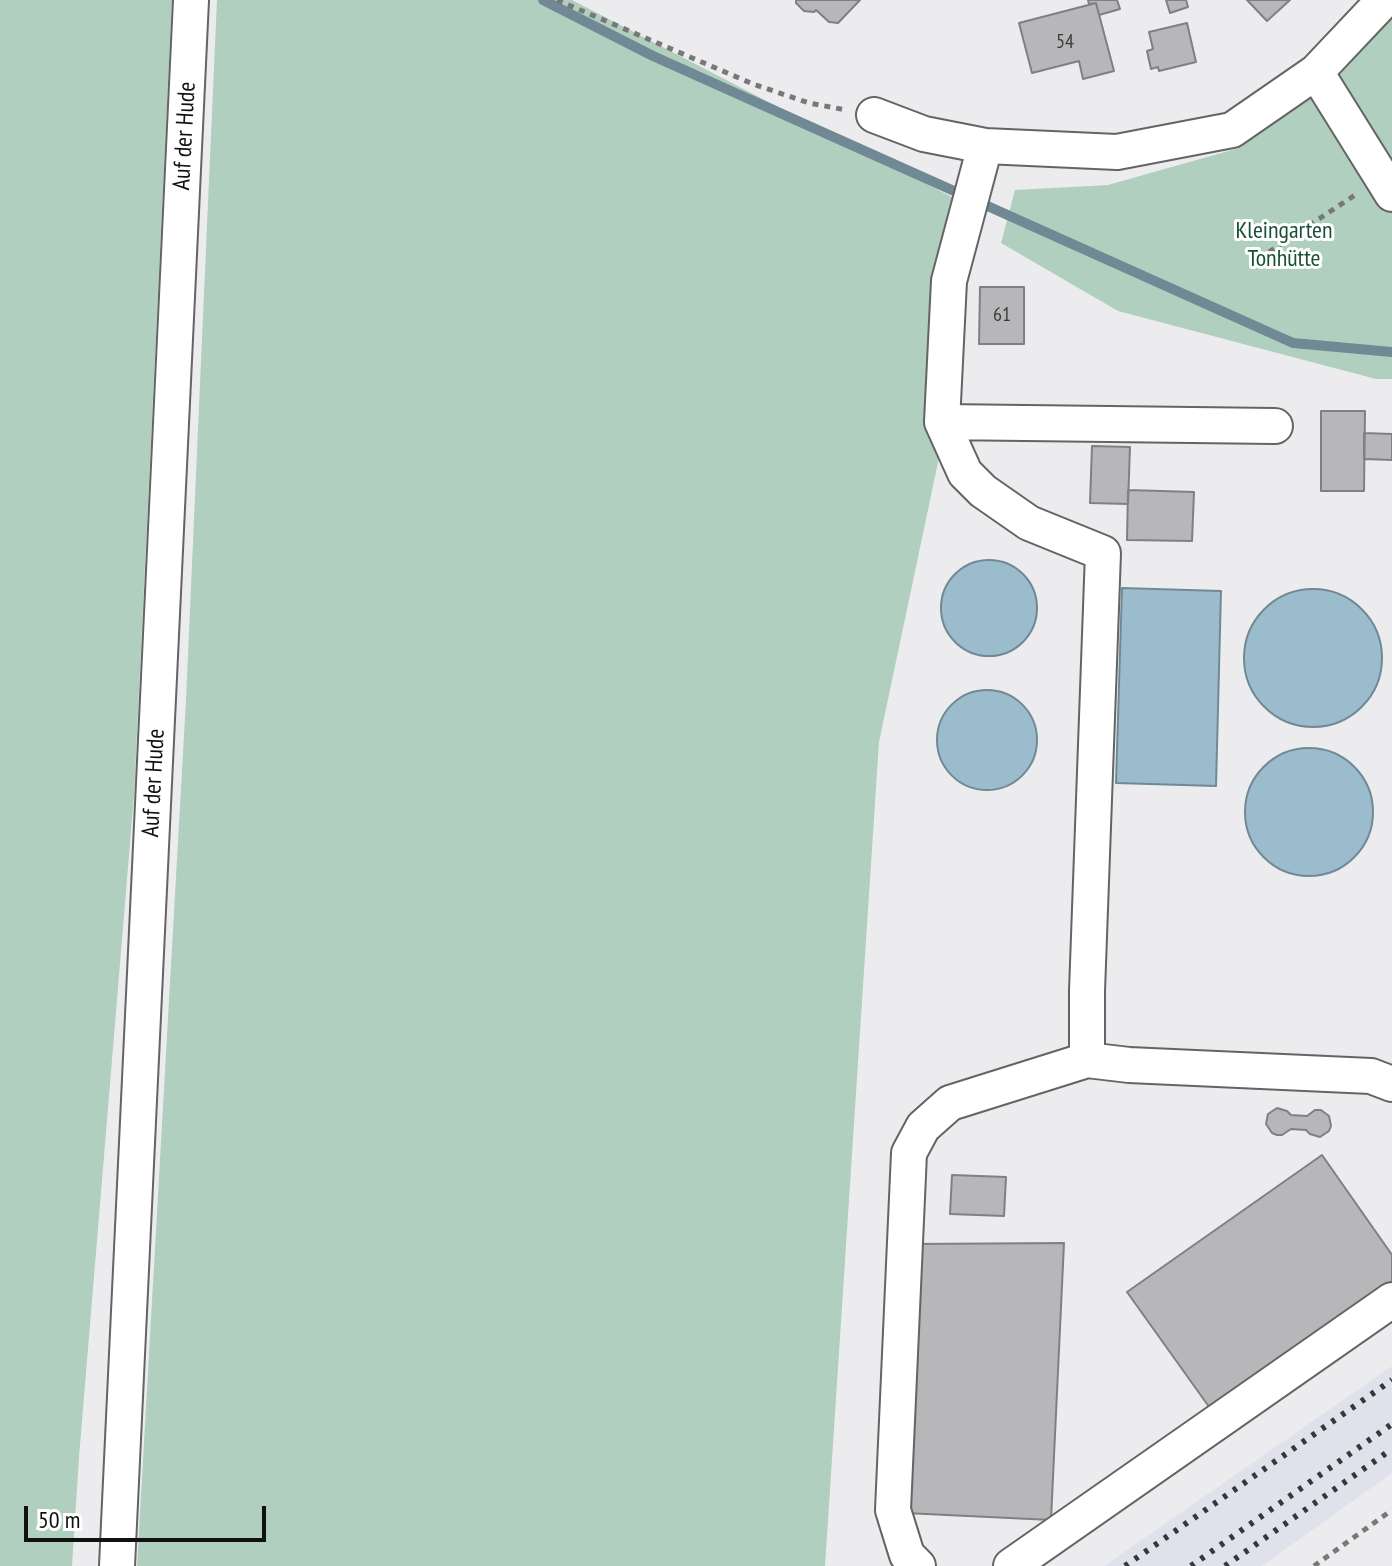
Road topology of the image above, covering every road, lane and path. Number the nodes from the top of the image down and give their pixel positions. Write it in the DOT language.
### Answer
graph roads {
  1 [pos="191,0"];
  2 [pos="557,0"];
  3 [pos="1384,0"];
  4 [pos="1316,72"];
  5 [pos="874,115"];
  6 [pos="985,146"];
  7 [pos="1387,185"];
  8 [pos="1269,252"];
  9 [pos="942,422"];
  10 [pos="1275,426"];
  11 [pos="1087,1060"];
  12 [pos="1392,1084"];
  13 [pos="1392,1300"];
  14 [pos="1392,1510"];
  15 [pos="117,1566"];
  16 [pos="918,1566"];
  17 [pos="1011,1566"];
  18 [pos="1314,1566"];
  1 -- 15 [label="street, Auf der Hude"];
  2 -- 5 [label="path"];
  3 -- 4 [label="street"];
  4 -- 6 [label="street"];
  4 -- 7 [label="street"];
  5 -- 6 [label="street"];
  6 -- 9 [label="street"];
  7 -- 8 [label="path"];
  9 -- 10 [label="street"];
  9 -- 11 [label="street"];
  11 -- 12 [label="street"];
  11 -- 16 [label="street"];
  13 -- 17 [label="street"];
  14 -- 18 [label="path"];
}
